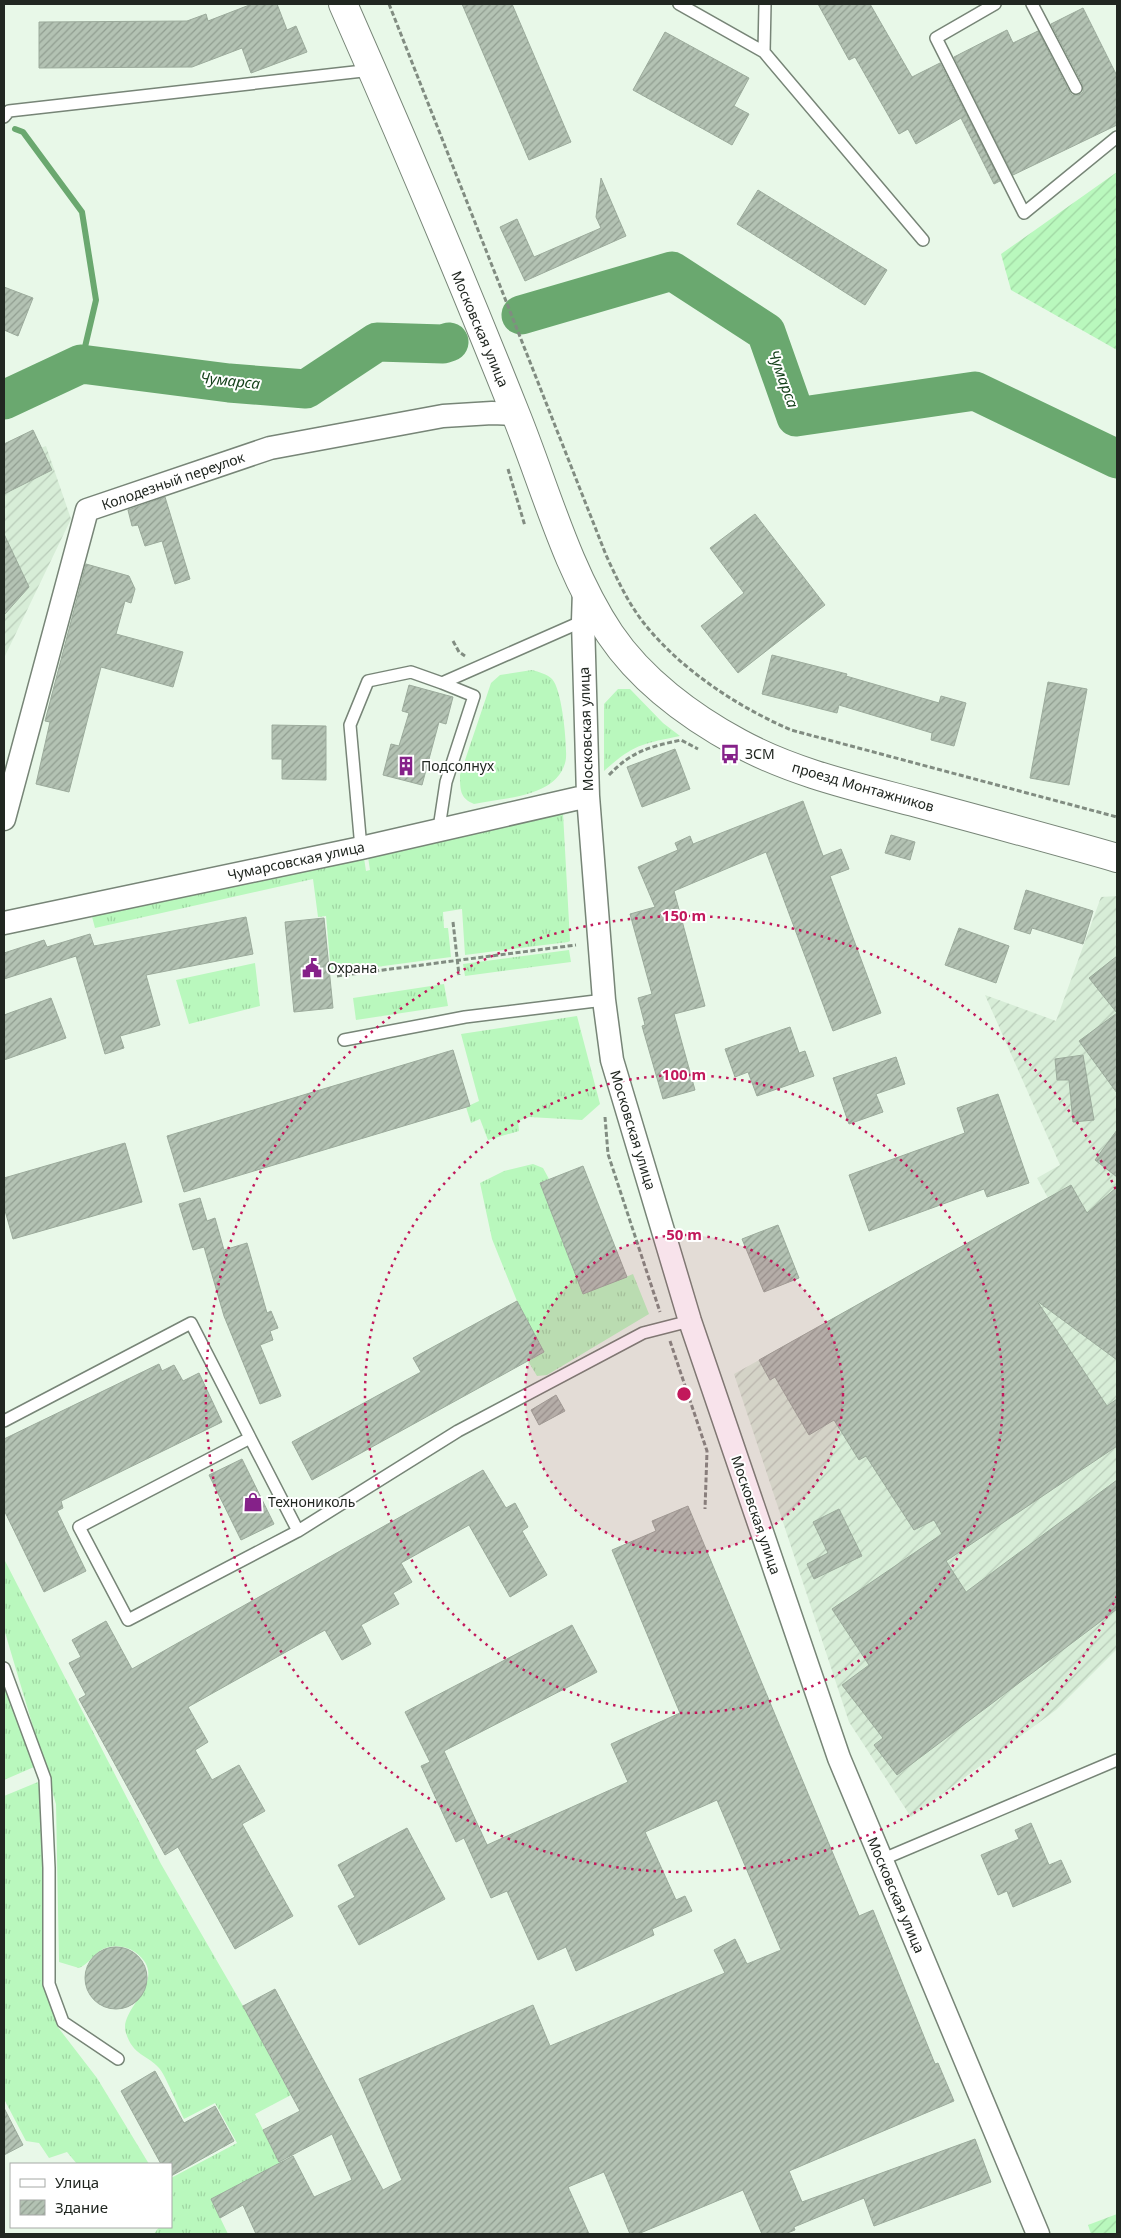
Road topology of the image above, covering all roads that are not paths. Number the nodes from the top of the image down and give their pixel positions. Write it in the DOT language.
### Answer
graph roads {
  1 [pos="343,4"];
  2 [pos="679,4"];
  3 [pos="765,4"];
  4 [pos="994,4"];
  5 [pos="1032,4"];
  6 [pos="764,52"];
  7 [pos="372,70"];
  8 [pos="1076,88"];
  9 [pos="4,116"];
  10 [pos="1117,137"];
  11 [pos="923,240"];
  12 [pos="516,414"];
  13 [pos="584,590"];
  14 [pos="583,621"];
  15 [pos="442,683"];
  16 [pos="588,796"];
  17 [pos="4,819"];
  18 [pos="439,828"];
  19 [pos="361,848"];
  20 [pos="1117,858"];
  21 [pos="4,923"];
  22 [pos="604,1000"];
  23 [pos="344,1040"];
  24 [pos="690,1321"];
  25 [pos="4,1421"];
  26 [pos="250,1438"];
  27 [pos="298,1531"];
  28 [pos="4,1668"];
  29 [pos="1117,1760"];
  30 [pos="881,1860"];
  31 [pos="118,2059"];
  32 [pos="1038,2234"];
  1 -- 7 [label="main road, Московская улица"];
  2 -- 6 [label="lane"];
  3 -- 6 [label="lane"];
  4 -- 10 [label="lane"];
  5 -- 8 [label="lane"];
  6 -- 11 [label="lane"];
  7 -- 9 [label="lane"];
  7 -- 12 [label="main road, Московская улица"];
  12 -- 13 [label="main road, Московская улица"];
  12 -- 17 [label="street, Колодезный переулок"];
  13 -- 14 [label="street, Московская улица"];
  13 -- 20 [label="main road, проезд Монтажников"];
  14 -- 15 [label="lane"];
  14 -- 16 [label="street, Московская улица"];
  15 -- 18 [label="lane"];
  15 -- 19 [label="lane"];
  16 -- 18 [label="street, Чумарсовская улица"];
  16 -- 22 [label="street, Московская улица"];
  18 -- 19 [label="street, Чумарсовская улица"];
  19 -- 21 [label="street, Чумарсовская улица"];
  22 -- 23 [label="lane"];
  22 -- 24 [label="street, Московская улица"];
  24 -- 27 [label="lane"];
  24 -- 30 [label="street, Московская улица"];
  25 -- 26 [label="lane"];
  26 -- 27 [label="lane"];
  26 -- 27 [label="lane"];
  28 -- 31 [label="lane"];
  29 -- 30 [label="lane"];
  30 -- 32 [label="street, Московская улица"];
}
